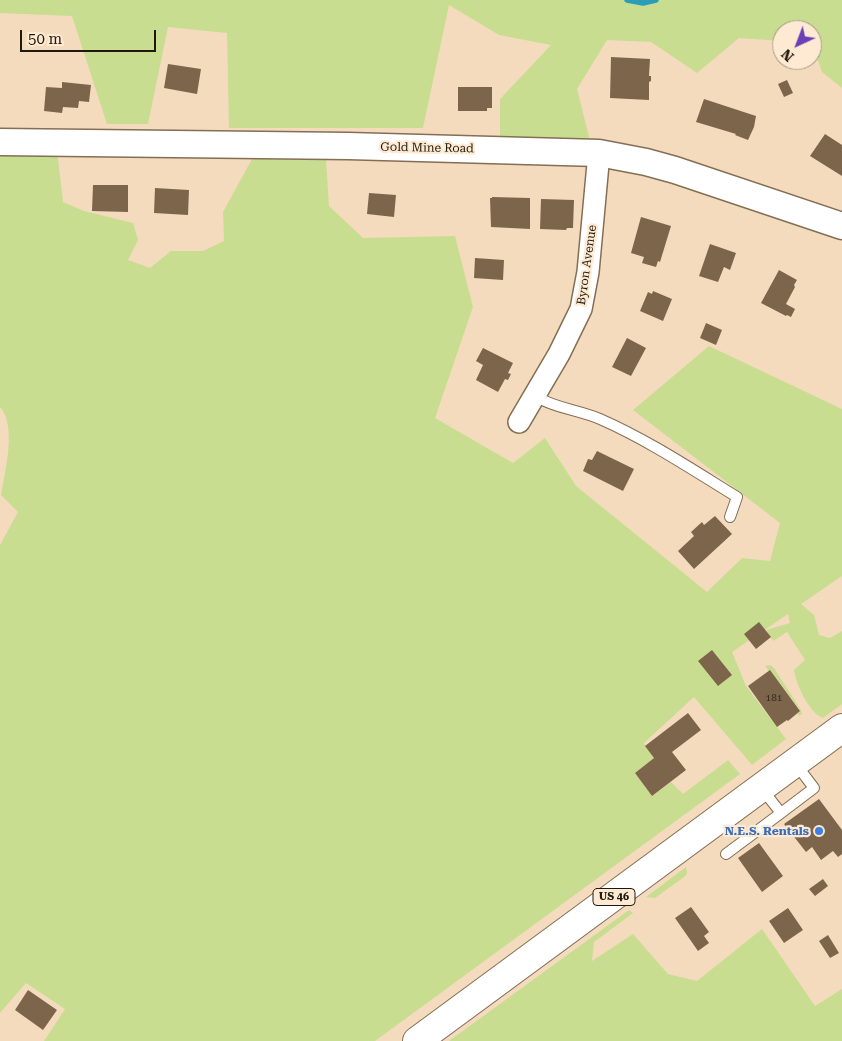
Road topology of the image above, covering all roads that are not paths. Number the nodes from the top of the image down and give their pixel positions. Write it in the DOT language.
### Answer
graph roads {
  1 [pos="0,142"];
  2 [pos="599,153"];
  3 [pos="842,226"];
  4 [pos="534,396"];
  5 [pos="519,422"];
  6 [pos="730,517"];
  7 [pos="838,738"];
  8 [pos="794,763"];
  9 [pos="761,788"];
  10 [pos="793,804"];
  11 [pos="781,813"];
  12 [pos="799,813"];
  13 [pos="726,854"];
  14 [pos="417,1041"];
  1 -- 2 [label="street, Gold Mine Road"];
  2 -- 3 [label="street, Gold Mine Road"];
  2 -- 4 [label="street, Byron Avenue"];
  4 -- 5 [label="street, Byron Avenue"];
  4 -- 6 [label="lane"];
  7 -- 8 [label="main road, US 46"];
  8 -- 9 [label="main road, US 46"];
  8 -- 10 [label="lane"];
  9 -- 11 [label="lane"];
  9 -- 14 [label="main road, US 46"];
  10 -- 11 [label="lane"];
  10 -- 12 [label="lane"];
  11 -- 13 [label="lane"];
}
